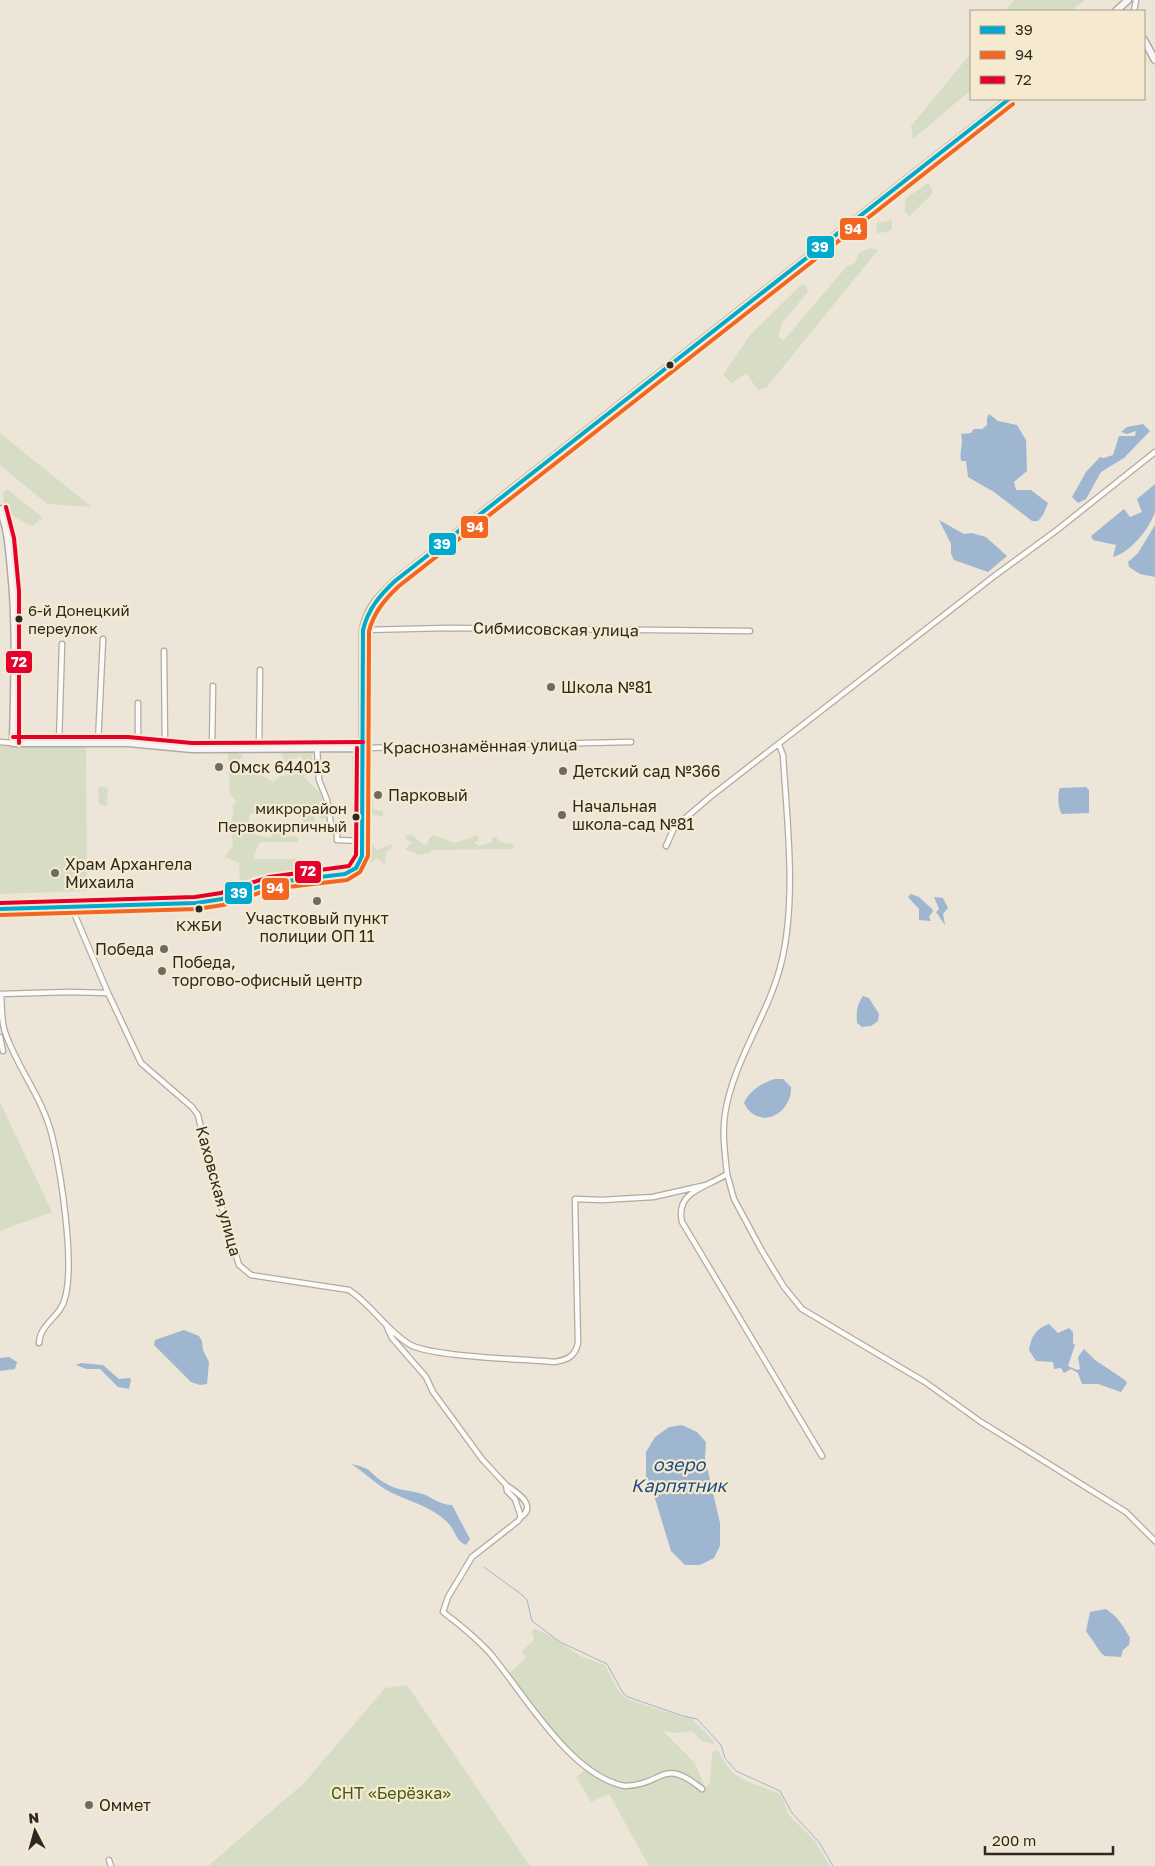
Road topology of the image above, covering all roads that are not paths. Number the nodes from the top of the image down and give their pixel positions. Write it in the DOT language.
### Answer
graph roads {
  1 [pos="1128,0"];
  2 [pos="1117,10"];
  3 [pos="1145,42"];
  4 [pos="1155,60"];
  5 [pos="1008,100"];
  6 [pos="1155,452"];
  7 [pos="0,510"];
  8 [pos="363,630"];
  9 [pos="750,631"];
  10 [pos="103,639"];
  11 [pos="62,644"];
  12 [pos="164,651"];
  13 [pos="260,670"];
  14 [pos="213,686"];
  15 [pos="138,702"];
  16 [pos="0,742"];
  17 [pos="12,742"];
  18 [pos="631,742"];
  19 [pos="98,743"];
  20 [pos="138,743"];
  21 [pos="59,744"];
  22 [pos="779,745"];
  23 [pos="165,746"];
  24 [pos="212,748"];
  25 [pos="259,748"];
  26 [pos="317,748"];
  27 [pos="363,748"];
  28 [pos="362,841"];
  29 [pos="666,846"];
  30 [pos="71,906"];
  31 [pos="0,909"];
  32 [pos="108,993"];
  33 [pos="0,994"];
  34 [pos="0,1036"];
  35 [pos="4,1052"];
  36 [pos="726,1174"];
  37 [pos="706,1185"];
  38 [pos="385,1324"];
  39 [pos="39,1343"];
  40 [pos="822,1456"];
  41 [pos="506,1485"];
  42 [pos="521,1517"];
  43 [pos="1155,1541"];
  44 [pos="702,1789"];
  45 [pos="109,1860"];
  46 [pos="111,1866"];
  1 -- 2 [label="main road"];
  3 -- 4 [label="main road"];
  5 -- 8 [label="main road"];
  6 -- 22 [label="street"];
  7 -- 17 [label="main road"];
  8 -- 9 [label="street, Сибмисовская улица"];
  8 -- 27 [label="main road"];
  10 -- 19 [label="street"];
  11 -- 21 [label="street"];
  12 -- 23 [label="street"];
  13 -- 25 [label="street"];
  14 -- 24 [label="street"];
  15 -- 20 [label="street"];
  16 -- 17 [label="street, Краснознамённая улица"];
  17 -- 21 [label="main road, Краснознамённая улица"];
  18 -- 27 [label="street, Краснознамённая улица"];
  19 -- 20 [label="main road, Краснознамённая улица"];
  19 -- 21 [label="main road, Краснознамённая улица"];
  20 -- 23 [label="main road, Краснознамённая улица"];
  22 -- 29 [label="street"];
  22 -- 36 [label="street"];
  23 -- 24 [label="main road, Краснознамённая улица"];
  24 -- 25 [label="main road, Краснознамённая улица"];
  25 -- 26 [label="main road, Краснознамённая улица"];
  26 -- 27 [label="main road, Краснознамённая улица"];
  26 -- 28 [label="street"];
  27 -- 28 [label="main road"];
  28 -- 30 [label="main road"];
  30 -- 31 [label="main road"];
  30 -- 32 [label="street, Каховская улица"];
  32 -- 33 [label="street"];
  32 -- 38 [label="street, Каховская улица"];
  33 -- 39 [label="street"];
  34 -- 35 [label="street"];
  36 -- 37 [label="street"];
  36 -- 43 [label="street"];
  37 -- 38 [label="street"];
  37 -- 40 [label="street"];
  38 -- 41 [label="street"];
  41 -- 42 [label="street"];
  41 -- 42 [label="street"];
  42 -- 44 [label="street"];
  45 -- 46 [label="street"];
}
